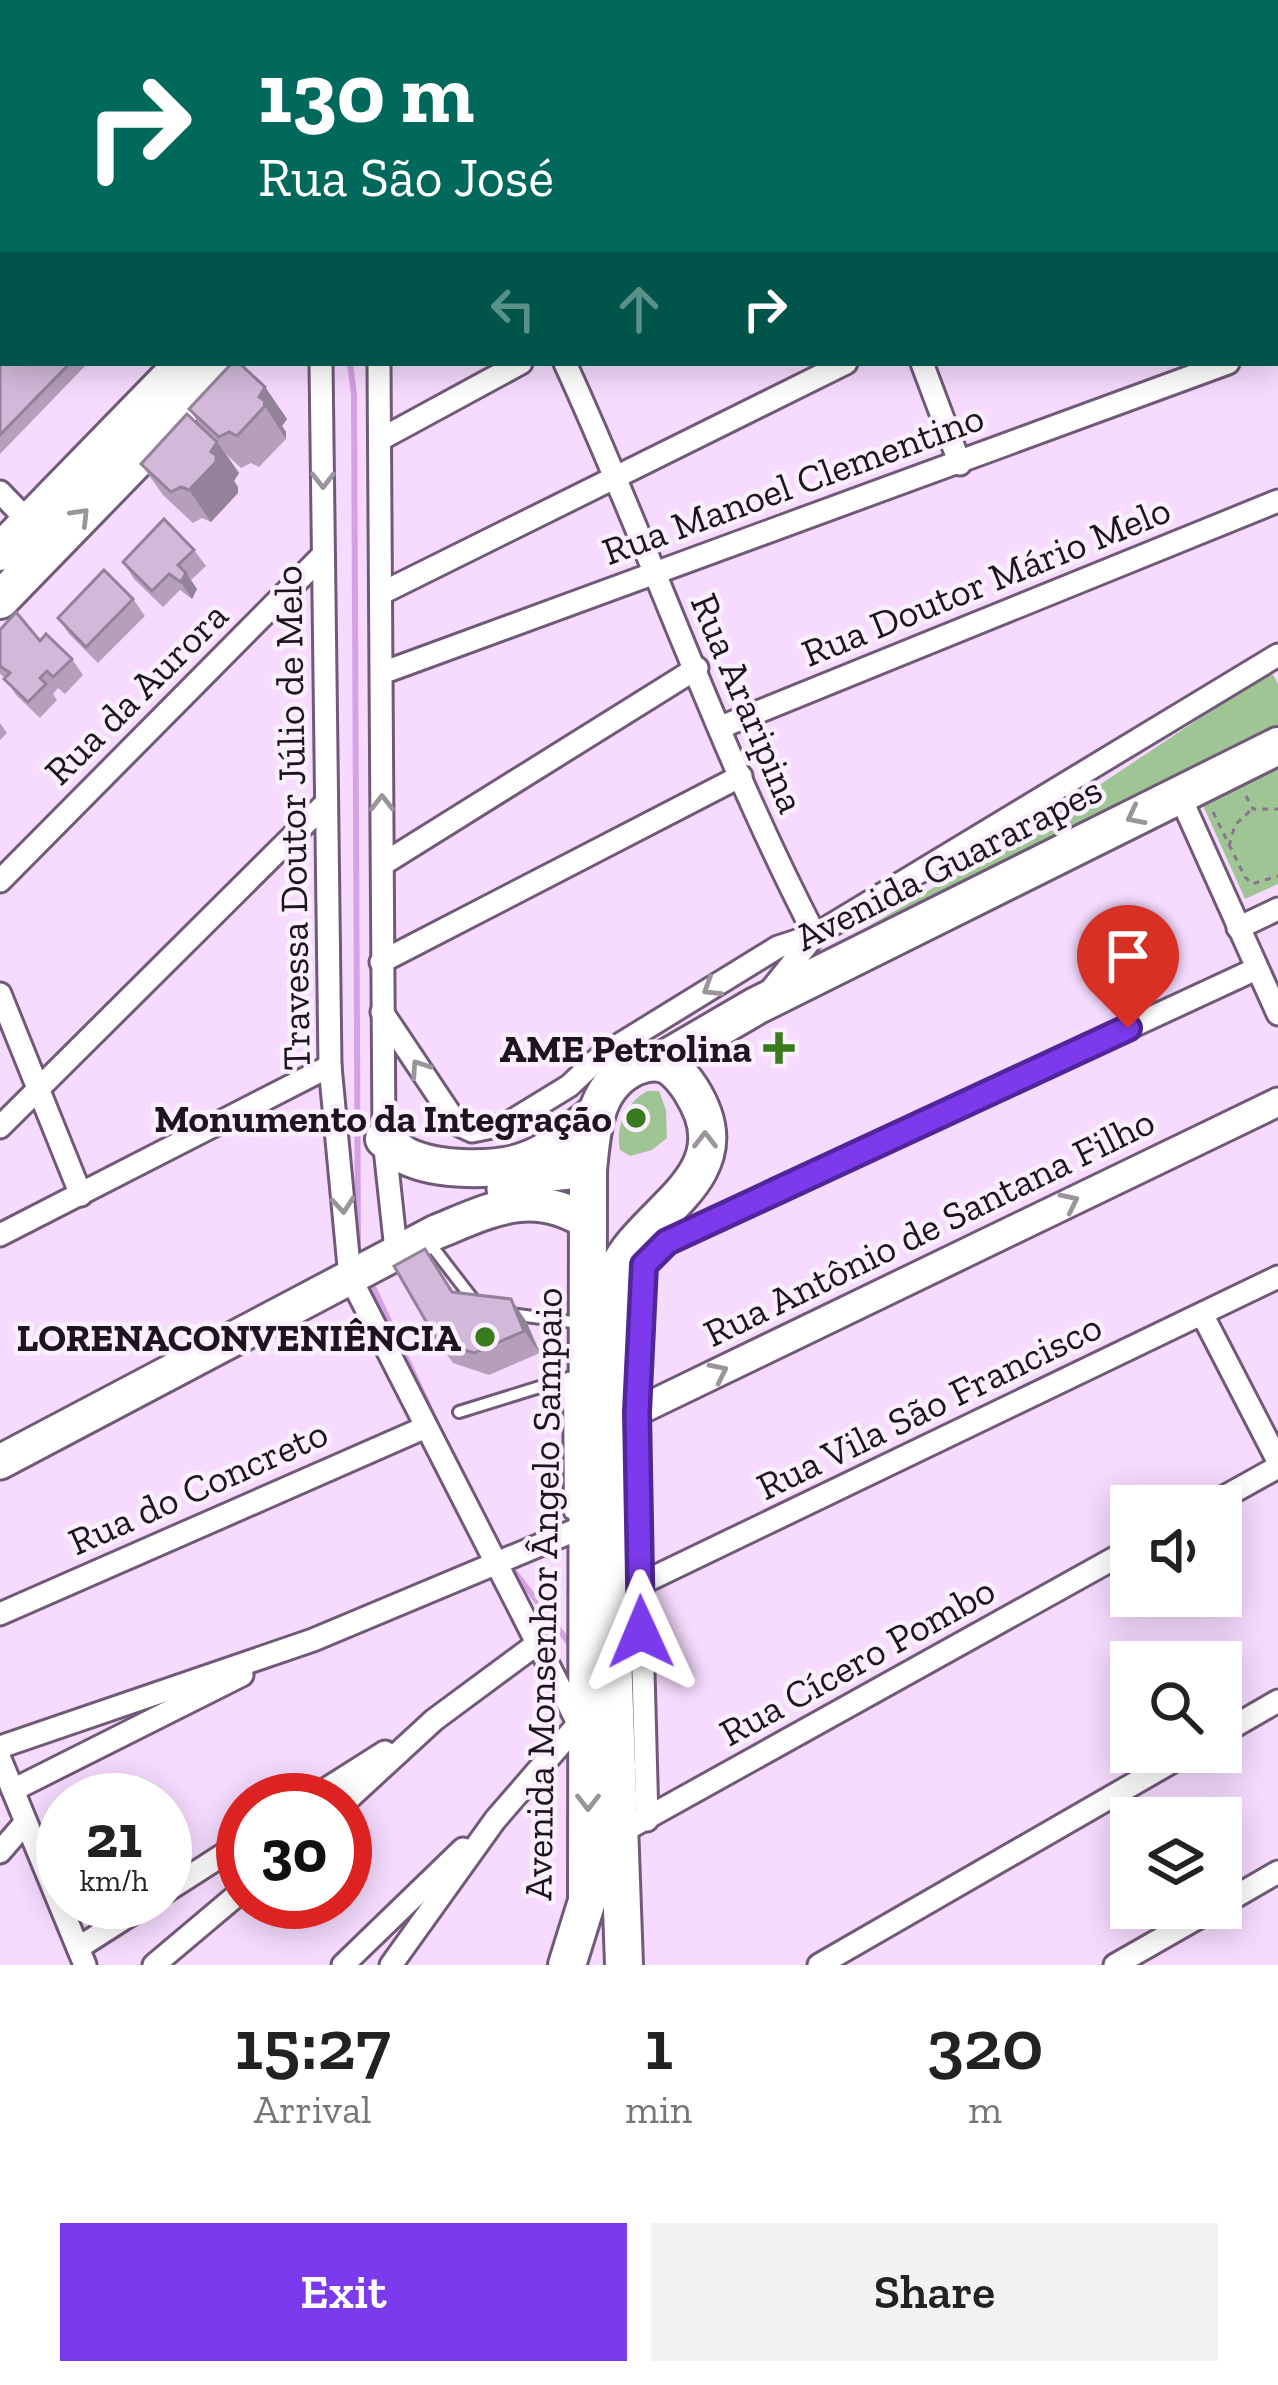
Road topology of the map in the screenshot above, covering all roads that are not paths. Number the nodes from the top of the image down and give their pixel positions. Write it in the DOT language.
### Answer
graph roads {
  1 [pos="181,366"];
  2 [pos="211,366"];
  3 [pos="321,366"];
  4 [pos="379,366"];
  5 [pos="515,366"];
  6 [pos="566,366"];
  7 [pos="840,366"];
  8 [pos="923,366"];
  9 [pos="1220,366"];
  10 [pos="381,439"];
  11 [pos="960,464"];
  12 [pos="616,474"];
  13 [pos="0,492"];
  14 [pos="1278,501"];
  15 [pos="9,539"];
  16 [pos="323,555"];
  17 [pos="653,572"];
  18 [pos="382,593"];
  19 [pos="0,600"];
  20 [pos="1276,659"];
  21 [pos="697,668"];
  22 [pos="382,673"];
  23 [pos="721,727"];
  24 [pos="1278,746"];
  25 [pos="741,776"];
  26 [pos="1193,796"];
  27 [pos="324,806"];
  28 [pos="382,864"];
  29 [pos="0,881"];
  30 [pos="1278,909"];
  31 [pos="1238,928"];
  32 [pos="815,935"];
  33 [pos="381,962"];
  34 [pos="1256,970"];
  35 [pos="0,994"];
  36 [pos="756,1006"];
  37 [pos="382,1012"];
  38 [pos="1278,1014"];
  39 [pos="660,1062"];
  40 [pos="330,1066"];
  41 [pos="39,1087"];
  42 [pos="1278,1102"];
  43 [pos="597,1112"];
  44 [pos="0,1127"];
  45 [pos="384,1139"];
  46 [pos="588,1169"];
  47 [pos="81,1195"];
  48 [pos="589,1222"];
  49 [pos="0,1235"];
  50 [pos="419,1240"];
  51 [pos="633,1263"];
  52 [pos="350,1277"];
  53 [pos="1278,1277"];
  54 [pos="1202,1314"];
  55 [pos="590,1324"];
  56 [pos="579,1375"];
  57 [pos="459,1412"];
  58 [pos="624,1416"];
  59 [pos="426,1427"];
  60 [pos="0,1462"];
  61 [pos="1278,1464"];
  62 [pos="1242,1486"];
  63 [pos="580,1528"];
  64 [pos="1110,1561"];
  65 [pos="494,1564"];
  66 [pos="625,1592"];
  67 [pos="0,1614"];
  68 [pos="313,1640"];
  69 [pos="538,1643"];
  70 [pos="1278,1701"];
  71 [pos="110,1708"];
  72 [pos="583,1717"];
  73 [pos="434,1720"];
  74 [pos="1242,1722"];
  75 [pos="120,1737"];
  76 [pos="0,1747"];
  77 [pos="0,1760"];
  78 [pos="351,1773"];
  79 [pos="1153,1773"];
  80 [pos="372,1777"];
  81 [pos="13,1790"];
  82 [pos="495,1820"];
  83 [pos="26,1823"];
  84 [pos="632,1827"];
  85 [pos="0,1852"];
  86 [pos="1278,1872"];
  87 [pos="1242,1892"];
  88 [pos="216,1913"];
  89 [pos="116,1929"];
  90 [pos="1178,1929"];
  91 [pos="81,1957"];
  92 [pos="154,1965"];
  93 [pos="343,1965"];
  94 [pos="391,1965"];
  95 [pos="567,1965"];
  96 [pos="624,1965"];
  97 [pos="819,1965"];
  98 [pos="1115,1965"];
  1 -- 15 [label="main road"];
  19 -- 2 [label="main road, one-way"];
  3 -- 16 [label="street, Travessa Doutor Júlio de Melo, one-way"];
  4 -- 10 [label="street"];
  5 -- 10 [label="street"];
  6 -- 12 [label="street, Rua Araripina"];
  7 -- 12 [label="street"];
  8 -- 11 [label="street"];
  9 -- 11 [label="street, Rua Manoel Clementino"];
  10 -- 18 [label="street"];
  11 -- 17 [label="street, Rua Manoel Clementino"];
  12 -- 17 [label="street, Rua Araripina"];
  12 -- 18 [label="street"];
  13 -- 15 [label="street"];
  14 -- 23 [label="street, Rua Doutor Mário Melo"];
  16 -- 27 [label="street, Travessa Doutor Júlio de Melo"];
  16 -- 29 [label="street, Rua da Aurora"];
  17 -- 21 [label="street, Rua Araripina"];
  17 -- 22 [label="street, Rua Manoel Clementino"];
  18 -- 22 [label="street"];
  20 -- 32 [label="street"];
  21 -- 23 [label="street, Rua Araripina"];
  21 -- 28 [label="street"];
  28 -- 22 [label="street, one-way"];
  23 -- 25 [label="street, Rua Araripina"];
  24 -- 26 [label="main road, Avenida Guararapes"];
  25 -- 32 [label="street, Rua Araripina"];
  25 -- 33 [label="street"];
  26 -- 31 [label="street"];
  26 -- 36 [label="main road, Avenida Guararapes, one-way"];
  27 -- 40 [label="street, Travessa Doutor Júlio de Melo"];
  27 -- 41 [label="street"];
  28 -- 33 [label="street"];
  30 -- 31 [label="street"];
  31 -- 34 [label="street"];
  32 -- 36 [label="street"];
  32 -- 37 [label="street, one-way"];
  33 -- 37 [label="street"];
  34 -- 38 [label="street"];
  34 -- 51 [label="street"];
  35 -- 41 [label="street"];
  36 -- 39 [label="main road, Avenida Guararapes"];
  37 -- 45 [label="street"];
  39 -- 43 [label="main road, Avenida Guararapes"];
  51 -- 39 [label="main road, Avenida Monsenhor Ângelo Sampaio, one-way"];
  40 -- 47 [label="street"];
  40 -- 52 [label="street, Travessa Doutor Júlio de Melo, one-way"];
  41 -- 44 [label="street"];
  41 -- 47 [label="street"];
  58 -- 42 [label="street, Rua Antônio de Santana Filho, one-way"];
  43 -- 45 [label="main road, Avenida Guararapes"];
  43 -- 46 [label="main road, Avenida Monsenhor Ângelo Sampaio"];
  45 -- 50 [label="street"];
  46 -- 48 [label="main road, Avenida Monsenhor Ângelo Sampaio"];
  46 -- 50 [label="main road"];
  47 -- 49 [label="street"];
  48 -- 50 [label="main road"];
  48 -- 55 [label="main road, Avenida Monsenhor Ângelo Sampaio"];
  50 -- 52 [label="main road"];
  50 -- 55 [label="lane"];
  51 -- 58 [label="main road, Avenida Monsenhor Ângelo Sampaio"];
  52 -- 59 [label="street, Travessa Doutor Júlio de Melo"];
  52 -- 60 [label="main road"];
  53 -- 54 [label="street, Rua Vila São Francisco"];
  54 -- 61 [label="street"];
  54 -- 66 [label="street, Rua Vila São Francisco"];
  55 -- 56 [label="main road, Avenida Monsenhor Ângelo Sampaio"];
  56 -- 57 [label="lane"];
  56 -- 63 [label="main road, Avenida Monsenhor Ângelo Sampaio"];
  58 -- 66 [label="main road, Avenida Monsenhor Ângelo Sampaio"];
  59 -- 65 [label="street, Travessa Doutor Júlio de Melo"];
  59 -- 67 [label="street, Rua do Concreto"];
  61 -- 62 [label="street"];
  63 -- 65 [label="street"];
  63 -- 72 [label="main road, Avenida Monsenhor Ângelo Sampaio"];
  64 -- 84 [label="street, Rua Cícero Pombo"];
  65 -- 68 [label="street"];
  65 -- 69 [label="street, Travessa Doutor Júlio de Melo"];
  66 -- 84 [label="main road, Avenida Monsenhor Ângelo Sampaio"];
  68 -- 71 [label="street"];
  68 -- 75 [label="street"];
  69 -- 72 [label="street, Travessa Doutor Júlio de Melo"];
  69 -- 73 [label="street"];
  70 -- 74 [label="street"];
  71 -- 75 [label="street"];
  71 -- 76 [label="street"];
  72 -- 82 [label="street"];
  72 -- 95 [label="main road, Avenida Monsenhor Ângelo Sampaio, one-way"];
  73 -- 78 [label="street"];
  73 -- 80 [label="street"];
  75 -- 81 [label="street"];
  77 -- 81 [label="street"];
  79 -- 97 [label="street"];
  81 -- 83 [label="street"];
  82 -- 93 [label="street"];
  82 -- 94 [label="street"];
  83 -- 85 [label="street"];
  83 -- 91 [label="street"];
  84 -- 96 [label="main road, Avenida Monsenhor Ângelo Sampaio"];
  86 -- 87 [label="street"];
  88 -- 92 [label="street"];
  89 -- 91 [label="street"];
  90 -- 98 [label="street"];
}
